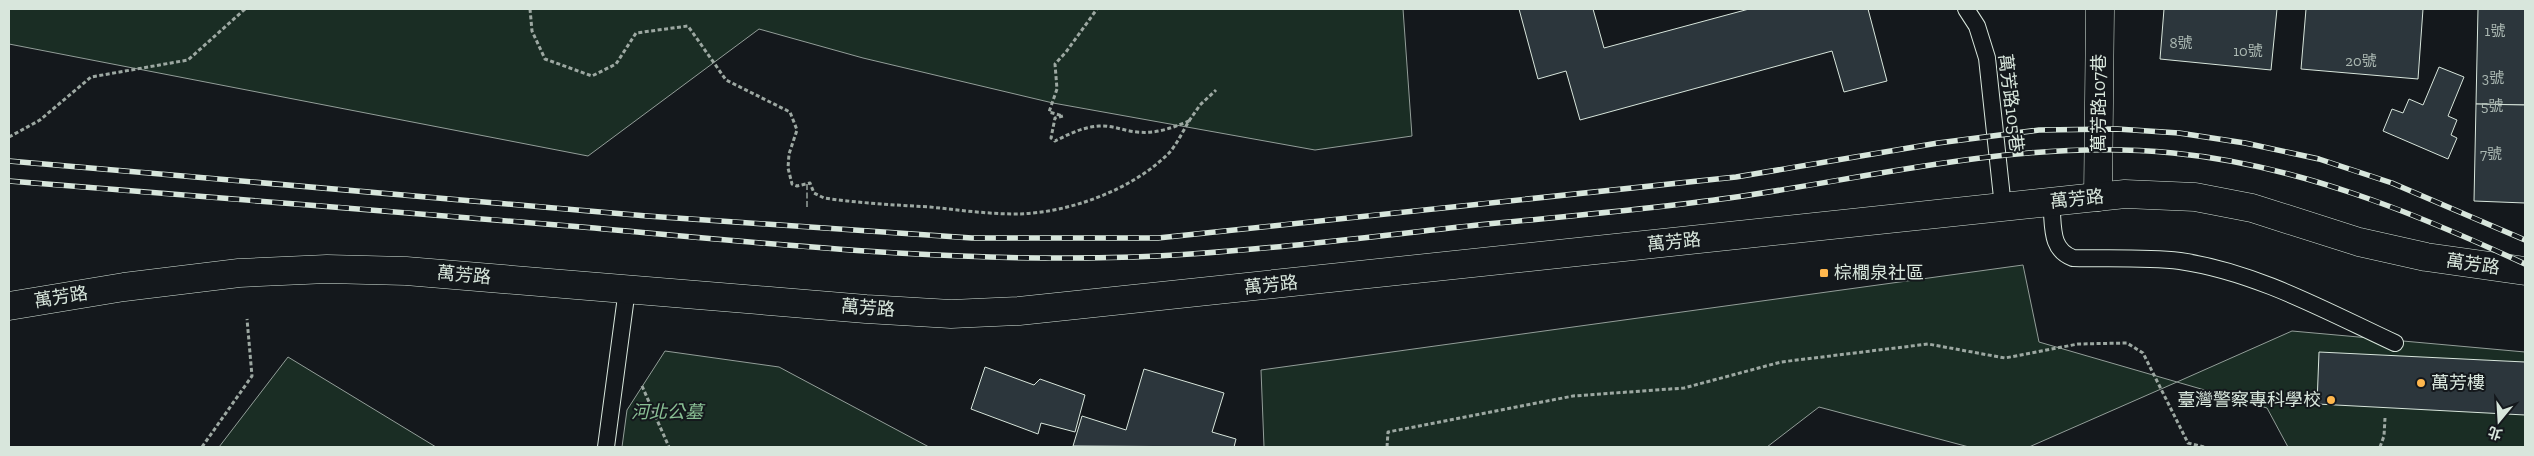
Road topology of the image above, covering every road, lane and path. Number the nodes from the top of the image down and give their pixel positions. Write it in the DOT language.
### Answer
graph roads {
  1 [pos="246,9"];
  2 [pos="530,9"];
  3 [pos="1097,9"];
  4 [pos="1966,9"];
  5 [pos="2100,9"];
  6 [pos="1216,90"];
  7 [pos="1190,121"];
  8 [pos="9,137"];
  9 [pos="2098,197"];
  10 [pos="2051,202"];
  11 [pos="2003,207"];
  12 [pos="2525,271"];
  13 [pos="627,288"];
  14 [pos="9,306"];
  15 [pos="246,319"];
  16 [pos="620,337"];
  17 [pos="2395,343"];
  18 [pos="2385,418"];
  19 [pos="202,447"];
  20 [pos="606,447"];
  21 [pos="669,447"];
  22 [pos="1387,447"];
  23 [pos="2204,447"];
  24 [pos="2380,447"];
  1 -- 8 [label="path"];
  2 -- 7 [label="path"];
  3 -- 7 [label="path"];
  4 -- 11 [label="lane, 萬芳路105巷"];
  5 -- 9 [label="street, 萬芳路107巷"];
  6 -- 7 [label="path"];
  9 -- 10 [label="street, 萬芳路"];
  9 -- 12 [label="street, 萬芳路"];
  10 -- 11 [label="street, 萬芳路"];
  10 -- 17 [label="lane"];
  11 -- 13 [label="street, 萬芳路"];
  13 -- 14 [label="street, 萬芳路"];
  13 -- 16 [label="lane"];
  15 -- 19 [label="path"];
  16 -- 20 [label="lane"];
  16 -- 21 [label="path"];
  18 -- 24 [label="path"];
  22 -- 23 [label="path"];
}
